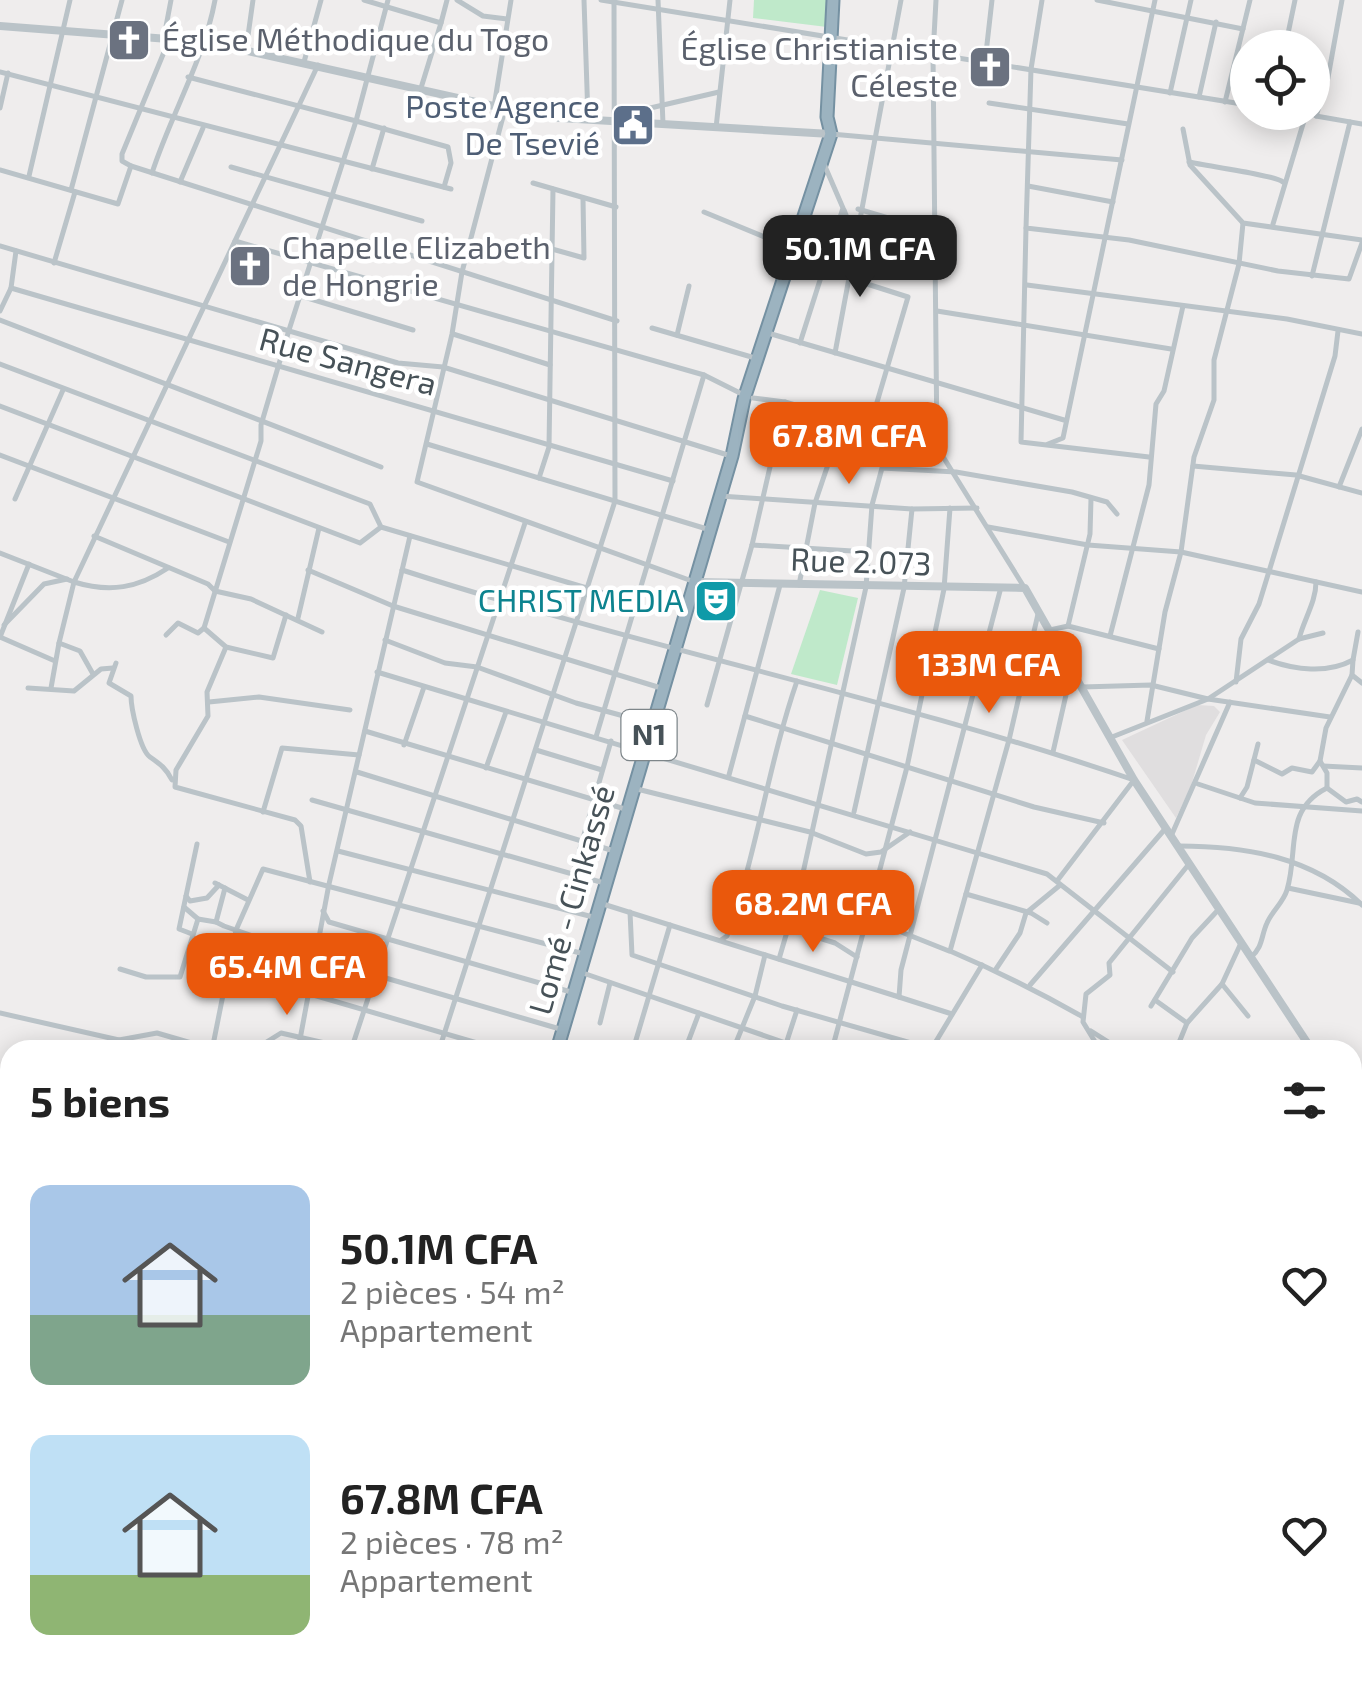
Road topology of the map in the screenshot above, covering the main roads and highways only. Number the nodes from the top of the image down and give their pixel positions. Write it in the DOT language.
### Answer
graph roads {
  1 [pos="833,0"];
  2 [pos="560,1040"];
  1 -- 2 [label="highway, Lomé - Cinkassé / N1"];
}
